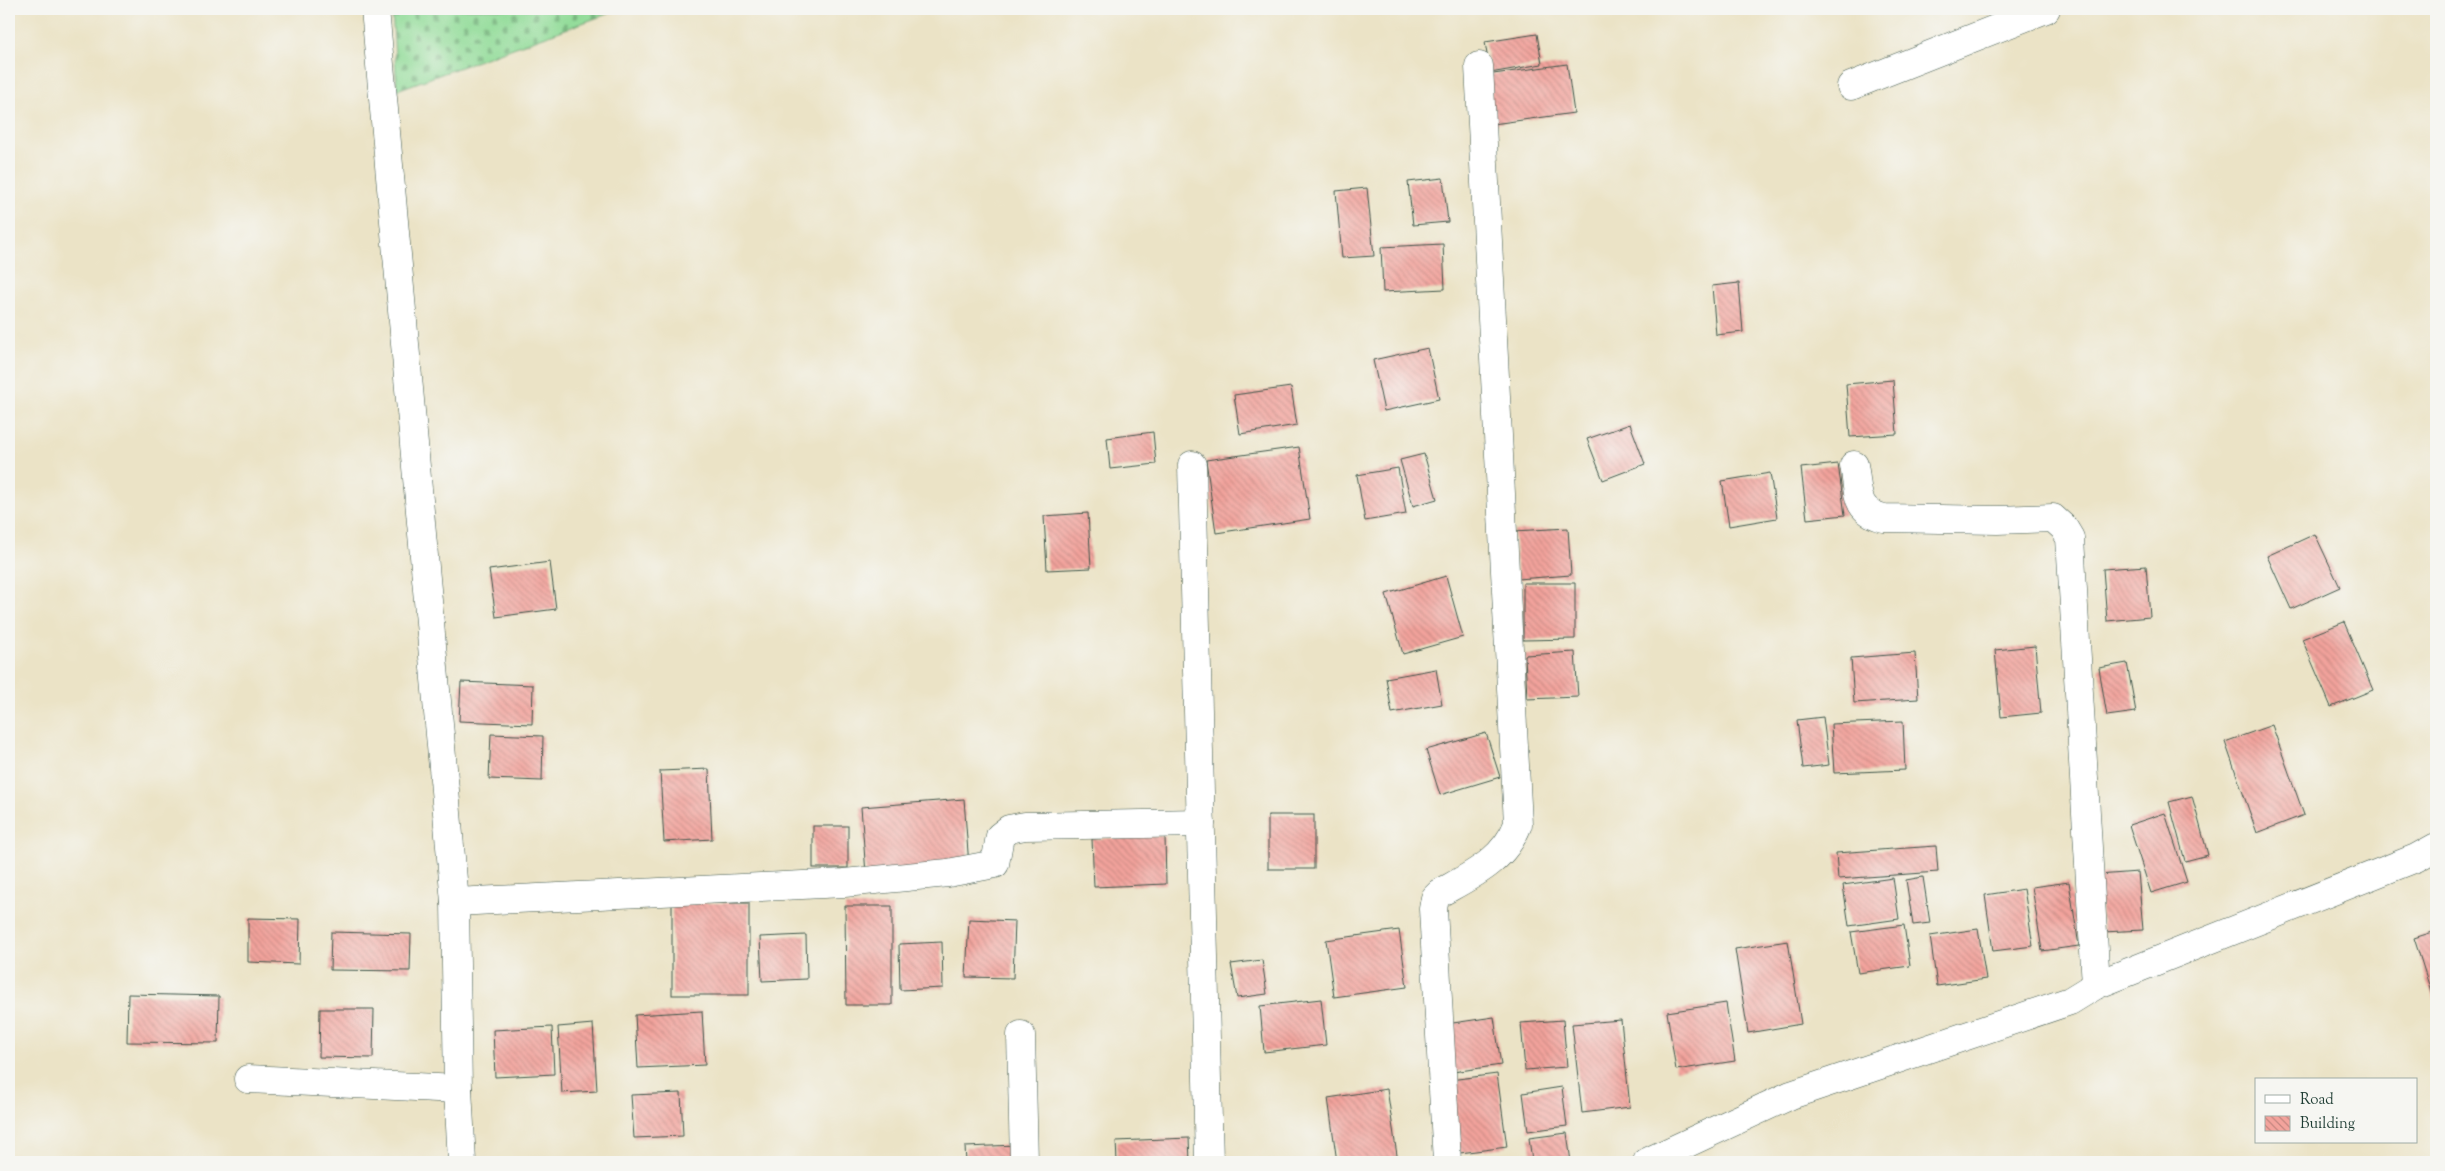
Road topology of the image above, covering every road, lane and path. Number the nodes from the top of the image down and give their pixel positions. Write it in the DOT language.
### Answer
graph roads {
  1 [pos="375,9"];
  2 [pos="2046,9"];
  3 [pos="1479,66"];
  4 [pos="1851,86"];
  5 [pos="1192,465"];
  6 [pos="1854,465"];
  7 [pos="1201,823"];
  8 [pos="2436,847"];
  9 [pos="455,902"];
  10 [pos="2096,985"];
  11 [pos="1021,1035"];
  12 [pos="248,1079"];
  13 [pos="458,1089"];
  14 [pos="462,1162"];
  15 [pos="1024,1162"];
  16 [pos="1209,1162"];
  17 [pos="1447,1162"];
  18 [pos="1647,1162"];
  1 -- 9 [label="street"];
  2 -- 4 [label="street"];
  3 -- 17 [label="street"];
  5 -- 7 [label="street"];
  6 -- 10 [label="street"];
  7 -- 9 [label="street"];
  7 -- 16 [label="street"];
  8 -- 10 [label="street"];
  9 -- 13 [label="street"];
  10 -- 18 [label="street"];
  11 -- 15 [label="street"];
  12 -- 13 [label="street"];
  13 -- 14 [label="street"];
}
